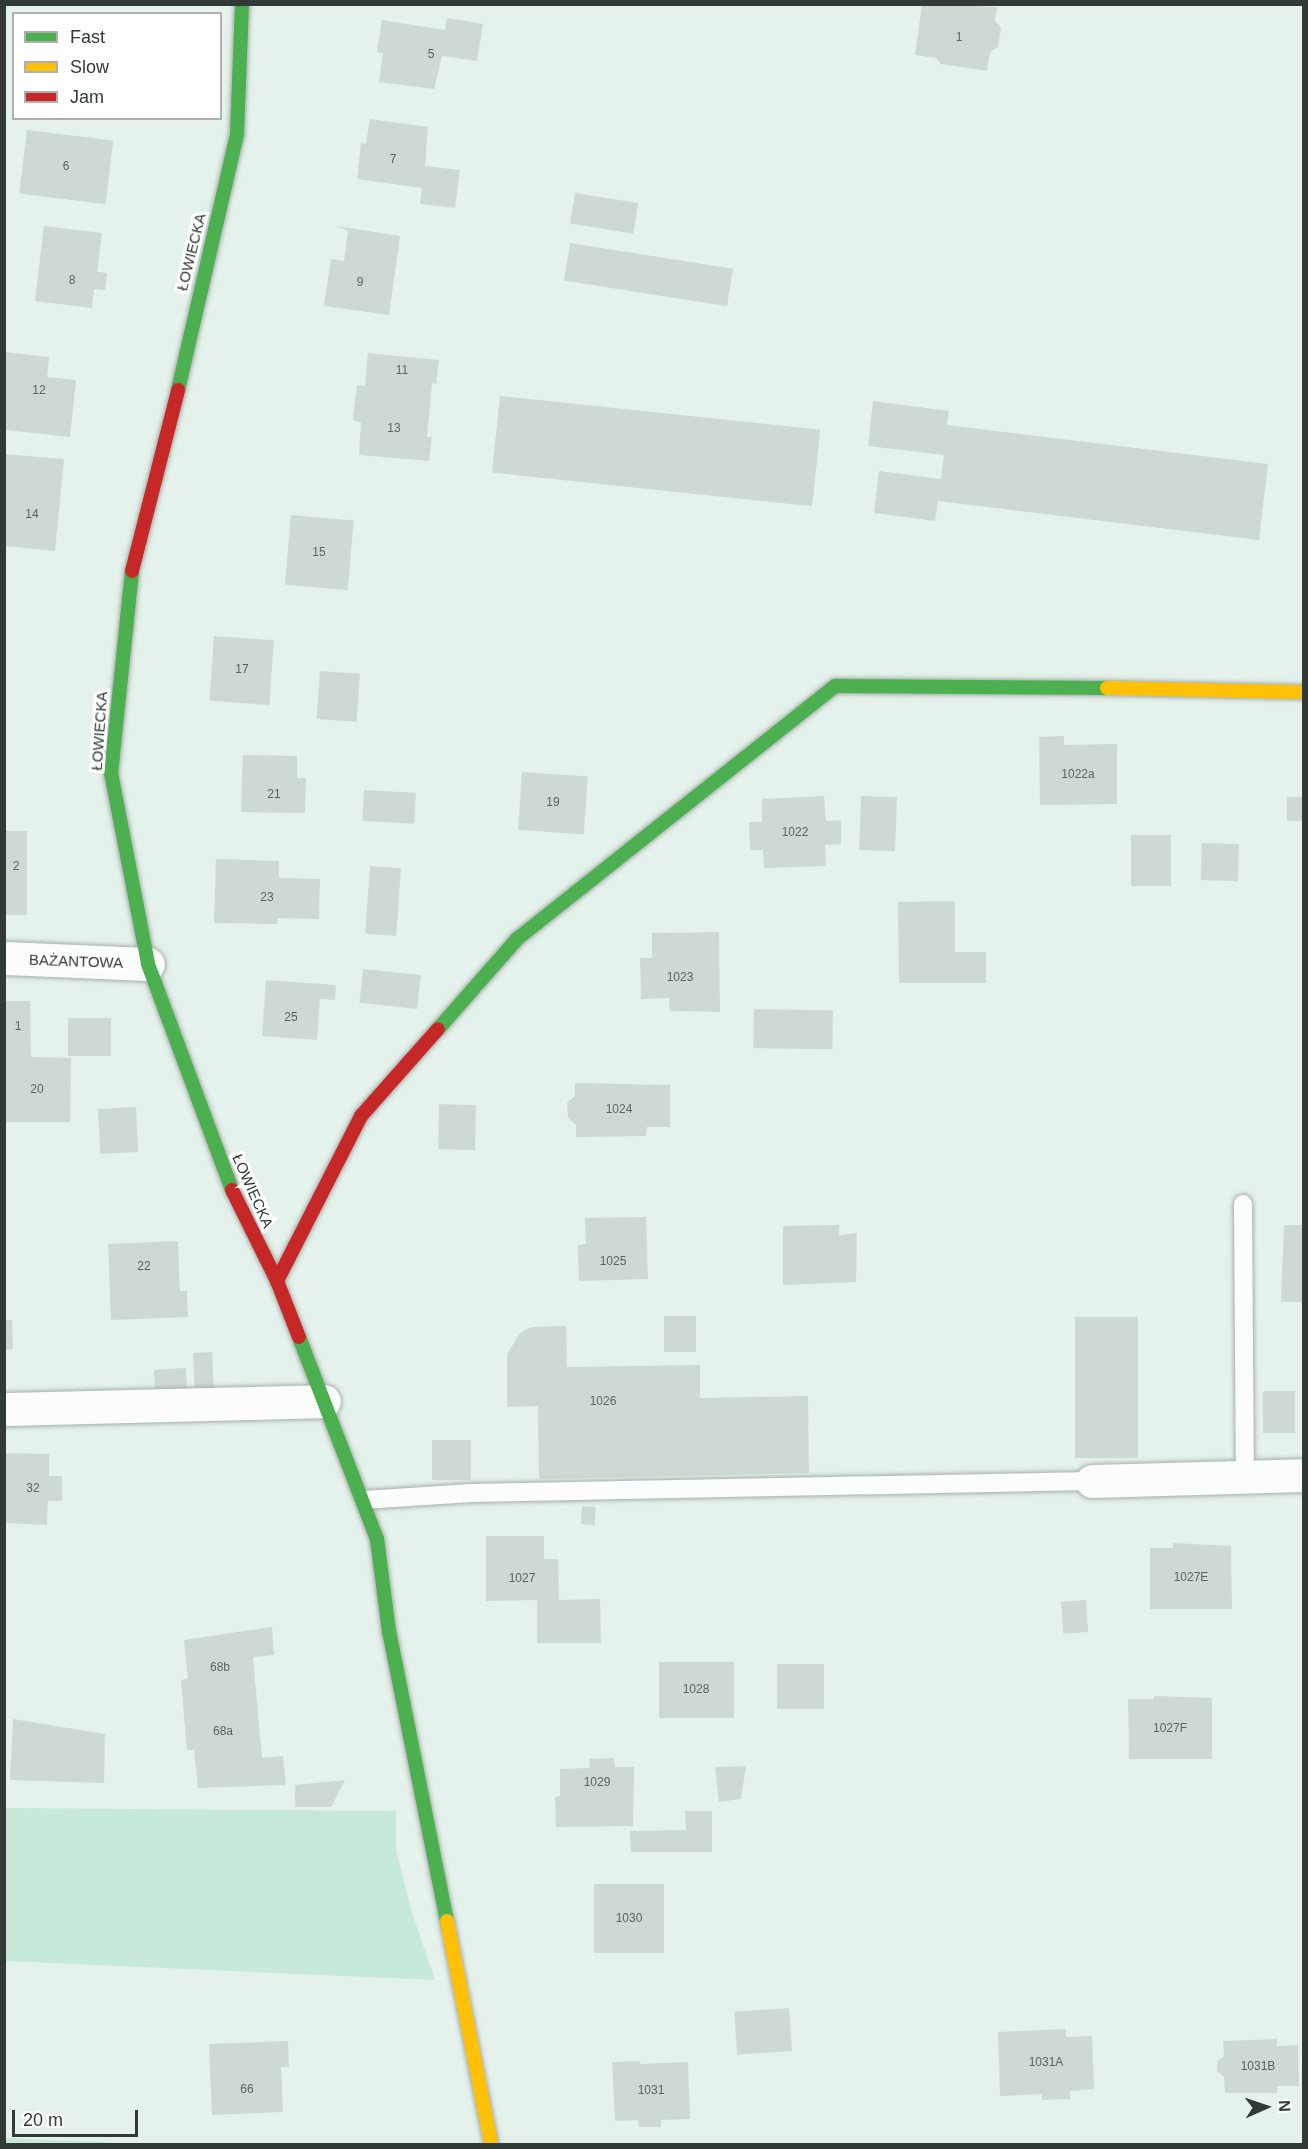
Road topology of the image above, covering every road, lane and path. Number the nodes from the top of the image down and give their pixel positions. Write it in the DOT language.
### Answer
graph roads {
  1 [pos="242,4"];
  2 [pos="1304,692"];
  3 [pos="4,958"];
  4 [pos="148,964"];
  5 [pos="1243,1204"];
  6 [pos="277,1281"];
  7 [pos="324,1401"];
  8 [pos="4,1409"];
  9 [pos="1304,1475"];
  10 [pos="1245,1477"];
  11 [pos="1092,1481"];
  12 [pos="364,1500"];
  13 [pos="491,2145"];
  1 -- 4 [label="street, ŁOWIECKA"];
  2 -- 6 [label="street"];
  3 -- 4 [label="street, BAŻANTOWA"];
  4 -- 6 [label="street, ŁOWIECKA"];
  5 -- 10 [label="lane"];
  6 -- 7 [label="street, ŁOWIECKA"];
  7 -- 8 [label="street"];
  7 -- 12 [label="street, ŁOWIECKA"];
  9 -- 10 [label="street"];
  10 -- 11 [label="street"];
  11 -- 12 [label="lane"];
  12 -- 13 [label="street, ŁOWIECKA"];
}
